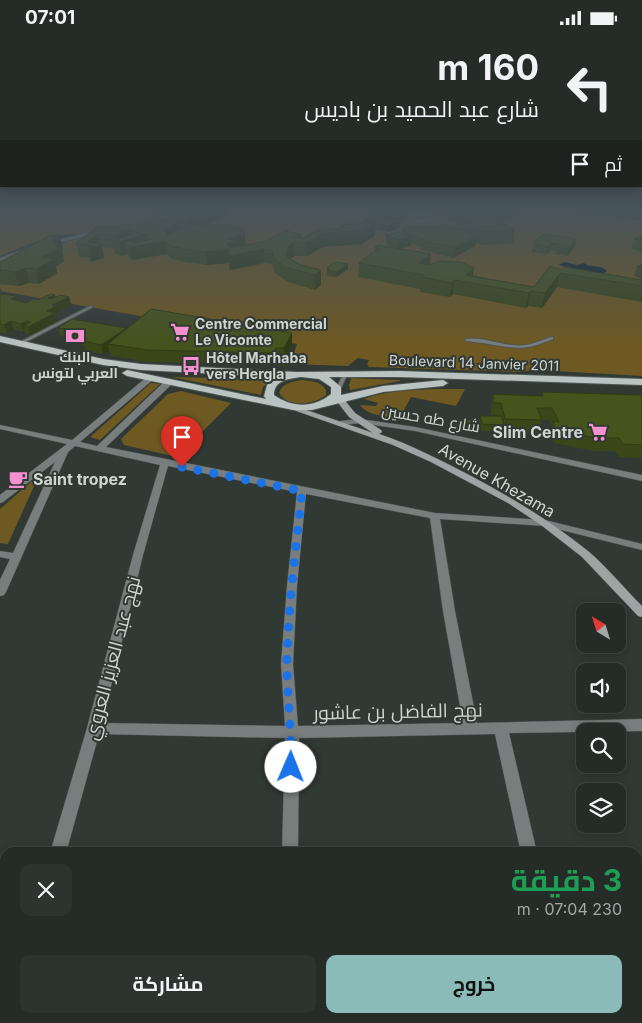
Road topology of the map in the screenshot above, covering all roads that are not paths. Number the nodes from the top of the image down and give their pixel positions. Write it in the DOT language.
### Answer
graph roads {
  1 [pos="13,255"];
  2 [pos="0,260"];
  3 [pos="91,307"];
  4 [pos="551,337"];
  5 [pos="0,339"];
  6 [pos="466,340"];
  7 [pos="20,343"];
  8 [pos="0,346"];
  9 [pos="346,373"];
  10 [pos="301,374"];
  11 [pos="150,378"];
  12 [pos="169,382"];
  13 [pos="642,382"];
  14 [pos="642,389"];
  15 [pos="337,395"];
  16 [pos="286,406"];
  17 [pos="360,421"];
  18 [pos="341,423"];
  19 [pos="0,427"];
  20 [pos="75,442"];
  21 [pos="396,443"];
  22 [pos="100,448"];
  23 [pos="65,450"];
  24 [pos="165,463"];
  25 [pos="642,478"];
  26 [pos="302,491"];
  27 [pos="0,500"];
  28 [pos="435,515"];
  29 [pos="546,523"];
  30 [pos="642,547"];
  31 [pos="0,554"];
  32 [pos="16,557"];
  33 [pos="0,592"];
  34 [pos="642,613"];
  35 [pos="642,725"];
  36 [pos="94,728"];
  37 [pos="471,728"];
  38 [pos="501,729"];
  39 [pos="292,732"];
  40 [pos="60,847"];
  41 [pos="290,847"];
  42 [pos="528,847"];
  1 -- 2 [label="street"];
  3 -- 7 [label="lane"];
  4 -- 6 [label="lane"];
  5 -- 7 [label="main road, Boulevard 14 Janvier 2011"];
  7 -- 10 [label="main road, Boulevard 14 Janvier 2011"];
  8 -- 11 [label="main road"];
  9 -- 10 [label="main road, Boulevard 14 Janvier 2011"];
  9 -- 13 [label="main road, Boulevard 14 Janvier 2011"];
  9 -- 15 [label="lane"];
  10 -- 15 [label="main road"];
  10 -- 16 [label="main road"];
  11 -- 12 [label="main road"];
  11 -- 20 [label="street"];
  12 -- 16 [label="main road"];
  12 -- 22 [label="street"];
  14 -- 15 [label="main road, Boulevard 14 Janvier 2011"];
  15 -- 16 [label="main road"];
  15 -- 17 [label="main road, Avenue Khezama"];
  16 -- 18 [label="main road, Avenue Khezama"];
  17 -- 18 [label="street, Avenue Khezama"];
  17 -- 21 [label="main road, Avenue Khezama"];
  17 -- 25 [label="street, شارع طه حسين"];
  18 -- 21 [label="main road, Avenue Khezama"];
  19 -- 20 [label="street"];
  20 -- 22 [label="street"];
  20 -- 23 [label="street"];
  21 -- 29 [label="main road, Avenue Khezama"];
  22 -- 24 [label="street"];
  23 -- 27 [label="street"];
  23 -- 32 [label="street"];
  24 -- 26 [label="street"];
  24 -- 36 [label="street, نهج عبد العزيز العروي"];
  26 -- 28 [label="street"];
  26 -- 39 [label="street"];
  28 -- 29 [label="street"];
  28 -- 37 [label="street"];
  29 -- 30 [label="street"];
  29 -- 34 [label="main road, Avenue Khezama"];
  31 -- 32 [label="street"];
  32 -- 33 [label="street"];
  35 -- 38 [label="street, نهج الفاضل بن عاشور"];
  36 -- 39 [label="street, نهج الفاضل بن عاشور"];
  36 -- 40 [label="street, نهج عبد العزيز العروي"];
  37 -- 38 [label="street, نهج الفاضل بن عاشور"];
  37 -- 39 [label="street, نهج الفاضل بن عاشور"];
  38 -- 42 [label="street"];
  39 -- 41 [label="street"];
}
